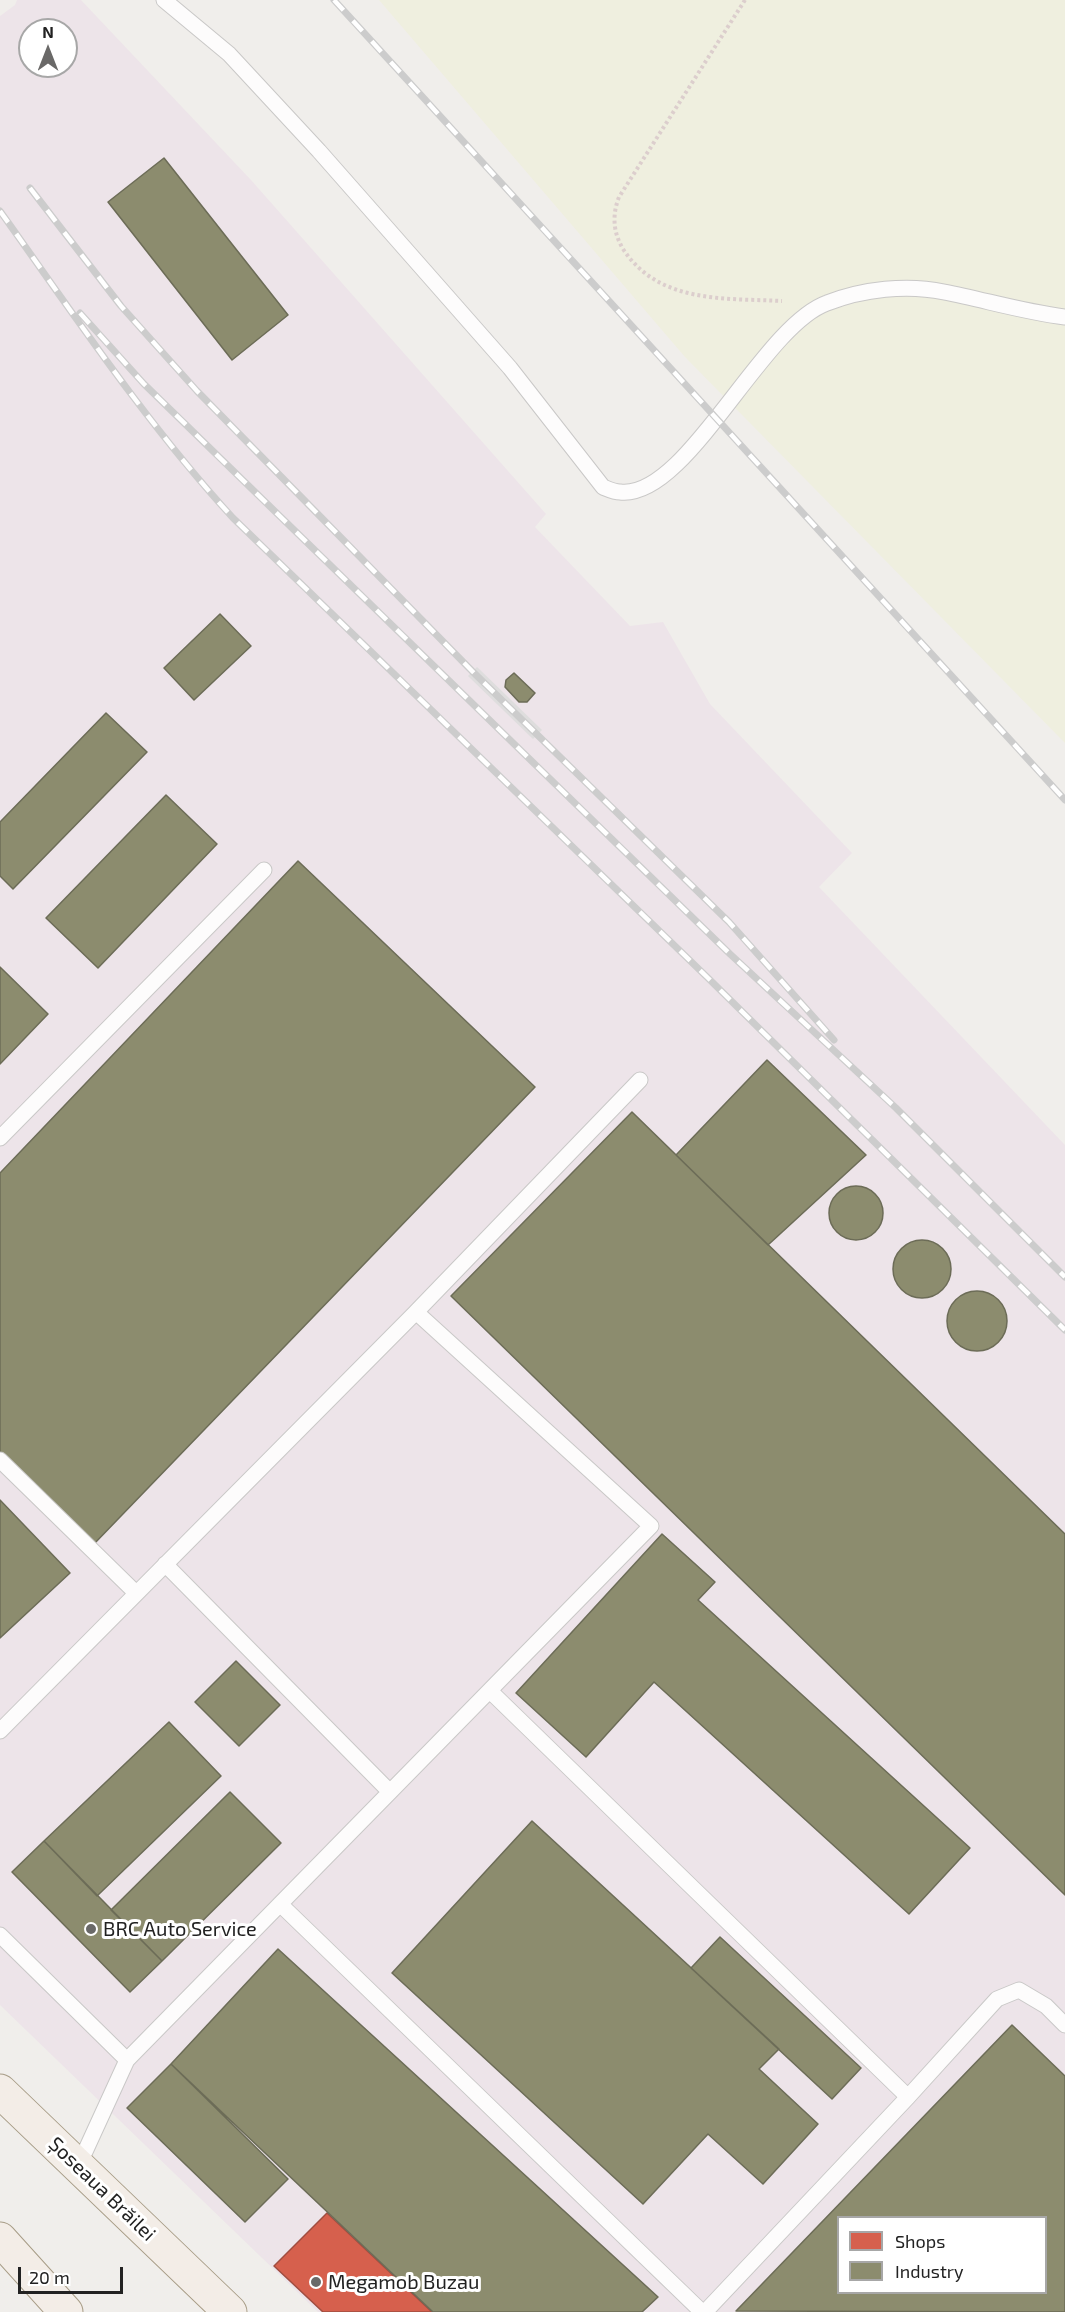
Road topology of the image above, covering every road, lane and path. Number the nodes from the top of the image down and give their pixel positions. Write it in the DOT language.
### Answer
graph roads {
  1 [pos="164,0"];
  2 [pos="745,0"];
  3 [pos="828,303"];
  4 [pos="1065,317"];
  5 [pos="264,870"];
  6 [pos="640,1080"];
  7 [pos="0,1138"];
  8 [pos="416,1312"];
  9 [pos="0,1461"];
  10 [pos="165,1564"];
  11 [pos="136,1593"];
  12 [pos="490,1690"];
  13 [pos="0,1731"];
  14 [pos="390,1792"];
  15 [pos="280,1904"];
  16 [pos="0,1935"];
  17 [pos="1065,2025"];
  18 [pos="128,2060"];
  19 [pos="0,2091"];
  20 [pos="908,2097"];
  21 [pos="78,2166"];
  22 [pos="0,2239"];
  23 [pos="66,2312"];
  24 [pos="230,2312"];
  25 [pos="703,2312"];
  1 -- 3 [label="lane"];
  2 -- 3 [label="path"];
  3 -- 4 [label="lane"];
  5 -- 7 [label="lane"];
  6 -- 8 [label="lane"];
  8 -- 10 [label="lane"];
  8 -- 12 [label="lane"];
  9 -- 11 [label="lane"];
  10 -- 11 [label="lane"];
  10 -- 14 [label="lane"];
  11 -- 13 [label="lane"];
  12 -- 14 [label="lane"];
  12 -- 20 [label="lane"];
  14 -- 15 [label="lane"];
  15 -- 18 [label="lane"];
  15 -- 25 [label="lane"];
  16 -- 18 [label="lane"];
  17 -- 20 [label="lane"];
  18 -- 21 [label="lane"];
  19 -- 21 [label="main road, Șoseaua Brăilei"];
  20 -- 25 [label="lane"];
  21 -- 24 [label="main road, Șoseaua Brăilei"];
  22 -- 23 [label="main road"];
}
